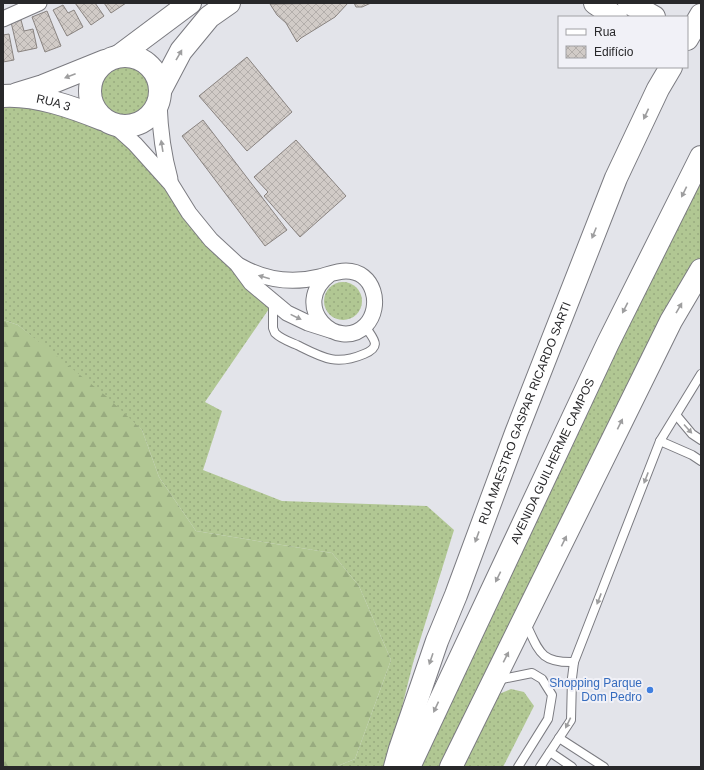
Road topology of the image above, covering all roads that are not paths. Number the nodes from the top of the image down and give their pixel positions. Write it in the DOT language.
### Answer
graph roads {
  1 [pos="39,3"];
  2 [pos="190,3"];
  3 [pos="229,3"];
  4 [pos="595,3"];
  5 [pos="629,3"];
  6 [pos="701,15"];
  7 [pos="614,16"];
  8 [pos="652,16"];
  9 [pos="3,19"];
  10 [pos="688,19"];
  11 [pos="688,37"];
  12 [pos="113,58"];
  13 [pos="654,68"];
  14 [pos="670,68"];
  15 [pos="658,89"];
  16 [pos="7,96"];
  17 [pos="160,96"];
  18 [pos="109,122"];
  19 [pos="701,157"];
  20 [pos="171,184"];
  21 [pos="236,264"];
  22 [pos="701,270"];
  23 [pos="330,274"];
  24 [pos="272,302"];
  25 [pos="365,326"];
  26 [pos="330,330"];
  27 [pos="701,374"];
  28 [pos="677,416"];
  29 [pos="701,440"];
  30 [pos="660,441"];
  31 [pos="701,462"];
  32 [pos="524,620"];
  33 [pos="574,662"];
  34 [pos="494,680"];
  35 [pos="559,738"];
  36 [pos="550,752"];
  37 [pos="395,767"];
  38 [pos="409,767"];
  39 [pos="451,767"];
  40 [pos="518,767"];
  41 [pos="540,767"];
  42 [pos="572,767"];
  43 [pos="604,767"];
  1 -- 9 [label="street"];
  2 -- 12 [label="street"];
  17 -- 3 [label="street, one-way"];
  4 -- 7 [label="street"];
  5 -- 8 [label="street"];
  6 -- 10 [label="street"];
  6 -- 11 [label="street"];
  12 -- 16 [label="street, one-way"];
  12 -- 17 [label="street"];
  12 -- 18 [label="street"];
  13 -- 15 [label="street"];
  14 -- 15 [label="street, RUA MAESTRO GASPAR RICARDO SARTI"];
  15 -- 37 [label="street, RUA MAESTRO GASPAR RICARDO SARTI, one-way"];
  16 -- 18 [label="street, RUA 3"];
  17 -- 18 [label="street"];
  20 -- 17 [label="street, one-way"];
  18 -- 20 [label="street"];
  19 -- 38 [label="street, AVENIDA GUILHERME CAMPOS, one-way"];
  20 -- 21 [label="street"];
  23 -- 21 [label="street, one-way"];
  21 -- 24 [label="street"];
  32 -- 22 [label="street, one-way"];
  23 -- 25 [label="street"];
  23 -- 26 [label="street"];
  24 -- 25 [label="lane"];
  24 -- 26 [label="street, one-way"];
  25 -- 26 [label="street"];
  27 -- 28 [label="lane"];
  28 -- 29 [label="lane, one-way"];
  28 -- 30 [label="lane"];
  30 -- 31 [label="lane"];
  30 -- 33 [label="lane, one-way"];
  32 -- 33 [label="lane"];
  34 -- 32 [label="street, one-way"];
  33 -- 35 [label="lane, one-way"];
  34 -- 39 [label="street"];
  34 -- 40 [label="lane"];
  35 -- 36 [label="lane"];
  35 -- 43 [label="lane"];
  36 -- 41 [label="lane"];
  36 -- 42 [label="lane"];
}
